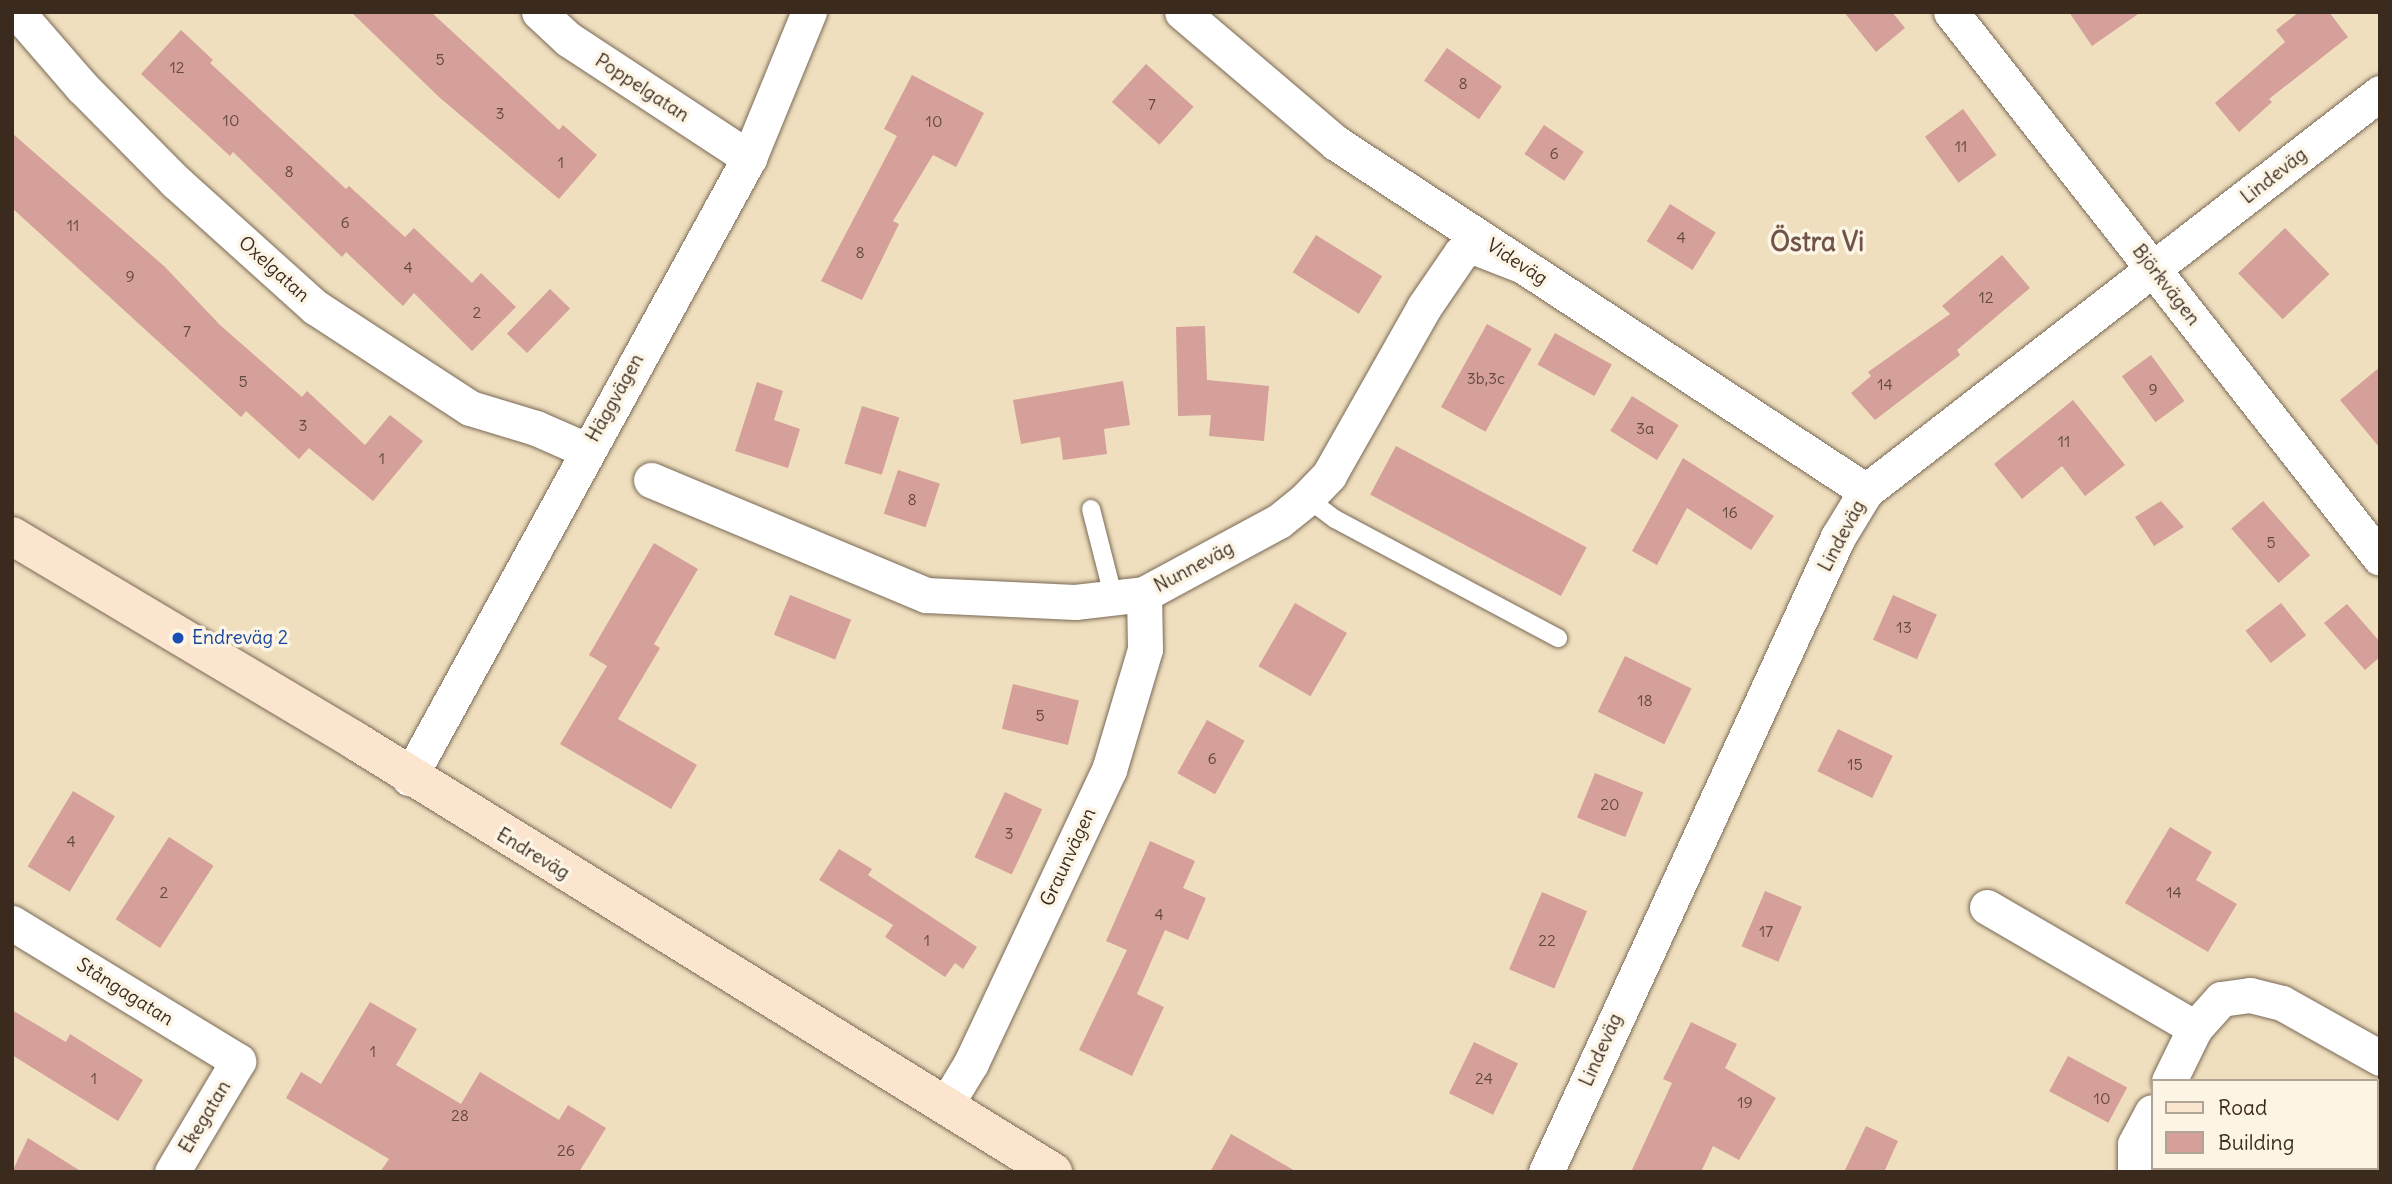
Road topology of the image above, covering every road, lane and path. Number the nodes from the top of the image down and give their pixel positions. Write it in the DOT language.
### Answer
graph roads {
  1 [pos="17,12"];
  2 [pos="539,12"];
  3 [pos="809,12"];
  4 [pos="1182,12"];
  5 [pos="1951,12"];
  6 [pos="2380,93"];
  7 [pos="750,158"];
  8 [pos="1521,264"];
  9 [pos="2154,270"];
  10 [pos="586,450"];
  11 [pos="651,480"];
  12 [pos="1866,491"];
  13 [pos="1307,498"];
  14 [pos="1091,509"];
  15 [pos="12,536"];
  16 [pos="2380,558"];
  17 [pos="1129,597"];
  18 [pos="1558,638"];
  19 [pos="409,778"];
  20 [pos="1987,907"];
  21 [pos="12,923"];
  22 [pos="2194,1028"];
  23 [pos="2380,1058"];
  24 [pos="238,1061"];
  25 [pos="2170,1079"];
  26 [pos="945,1106"];
  27 [pos="2150,1116"];
  28 [pos="172,1172"];
  29 [pos="1053,1172"];
  30 [pos="1546,1172"];
  31 [pos="2135,1172"];
  1 -- 10 [label="street, Oxelgatan"];
  2 -- 7 [label="street, Poppelgatan"];
  3 -- 7 [label="street, Häggvägen"];
  4 -- 8 [label="street, Videväg"];
  5 -- 9 [label="street, Björkvägen"];
  6 -- 9 [label="street, Lindeväg"];
  7 -- 10 [label="street, Häggvägen"];
  8 -- 12 [label="street, Videväg"];
  8 -- 13 [label="street, Nunneväg"];
  9 -- 12 [label="street, Lindeväg"];
  9 -- 16 [label="street, Björkvägen"];
  10 -- 19 [label="street, Häggvägen"];
  11 -- 17 [label="street, Nunneväg"];
  12 -- 30 [label="street, Lindeväg"];
  13 -- 17 [label="street, Nunneväg"];
  13 -- 18 [label="lane"];
  14 -- 17 [label="lane"];
  15 -- 19 [label="main road, Endreväg"];
  17 -- 26 [label="street, Graunvägen"];
  19 -- 26 [label="main road, Endreväg"];
  20 -- 22 [label="street"];
  21 -- 24 [label="street, Stångagatan"];
  22 -- 23 [label="street"];
  22 -- 25 [label="street"];
  24 -- 28 [label="street, Ekegatan"];
  26 -- 29 [label="main road, Endreväg"];
  27 -- 31 [label="street"];
}
